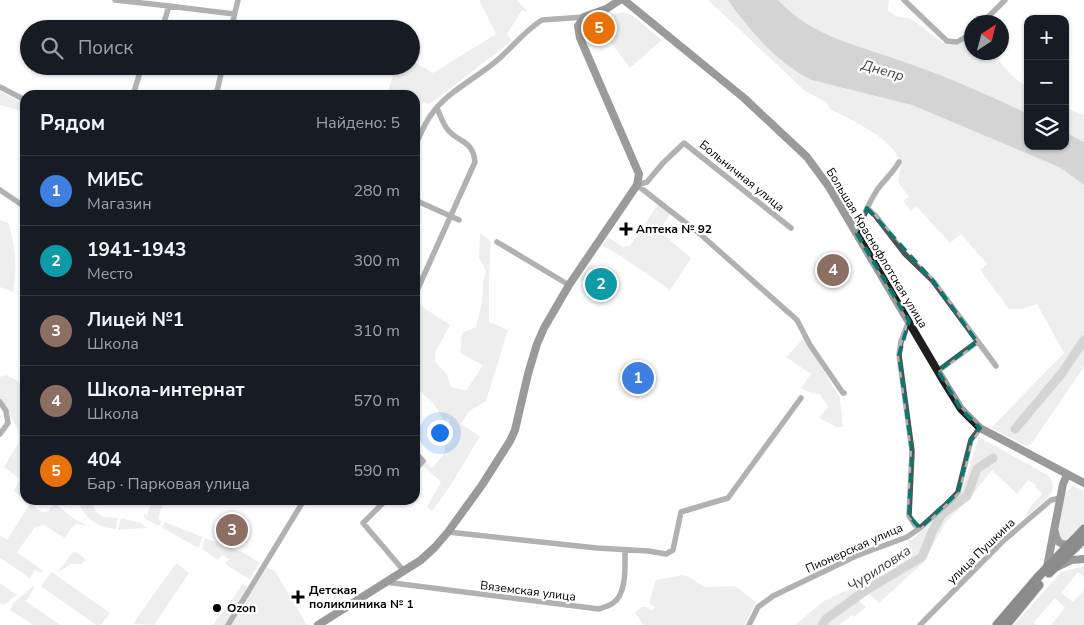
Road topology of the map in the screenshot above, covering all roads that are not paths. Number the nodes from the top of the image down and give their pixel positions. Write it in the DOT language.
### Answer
graph roads {
  1 [pos="115,0"];
  2 [pos="238,0"];
  3 [pos="622,0"];
  4 [pos="904,0"];
  5 [pos="1005,0"];
  6 [pos="169,6"];
  7 [pos="234,14"];
  8 [pos="990,15"];
  9 [pos="584,17"];
  10 [pos="165,20"];
  11 [pos="233,20"];
  12 [pos="964,38"];
  13 [pos="139,75"];
  14 [pos="221,75"];
  15 [pos="0,87"];
  16 [pos="135,90"];
  17 [pos="217,90"];
  18 [pos="20,97"];
  19 [pos="437,108"];
  20 [pos="420,136"];
  21 [pos="899,162"];
  22 [pos="637,185"];
  23 [pos="0,190"];
  24 [pos="420,202"];
  25 [pos="20,204"];
  26 [pos="866,208"];
  27 [pos="450,216"];
  28 [pos="459,220"];
  29 [pos="791,228"];
  30 [pos="857,234"];
  31 [pos="496,242"];
  32 [pos="420,284"];
  33 [pos="569,285"];
  34 [pos="909,321"];
  35 [pos="977,342"];
  36 [pos="996,366"];
  37 [pos="938,371"];
  38 [pos="844,393"];
  39 [pos="801,398"];
  40 [pos="0,402"];
  41 [pos="980,428"];
  42 [pos="0,434"];
  43 [pos="1067,475"];
  44 [pos="1084,483"];
  45 [pos="1060,498"];
  46 [pos="301,505"];
  47 [pos="381,505"];
  48 [pos="1055,523"];
  49 [pos="920,528"];
  50 [pos="1084,529"];
  51 [pos="448,532"];
  52 [pos="1078,542"];
  53 [pos="626,551"];
  54 [pos="1084,558"];
  55 [pos="1050,568"];
  56 [pos="404,571"];
  57 [pos="385,582"];
  58 [pos="228,625"];
  59 [pos="318,625"];
  60 [pos="749,625"];
  61 [pos="920,625"];
  62 [pos="997,625"];
  63 [pos="1006,625"];
  1 -- 6 [label="street"];
  2 -- 7 [label="street"];
  3 -- 9 [label="main road"];
  3 -- 30 [label="main road, Большая Краснофлотская улица"];
  4 -- 12 [label="street"];
  5 -- 8 [label="street"];
  6 -- 7 [label="street"];
  6 -- 10 [label="street"];
  7 -- 11 [label="street"];
  9 -- 19 [label="street"];
  9 -- 22 [label="main road"];
  13 -- 16 [label="street"];
  14 -- 17 [label="street"];
  15 -- 18 [label="street"];
  19 -- 20 [label="street"];
  19 -- 27 [label="street"];
  21 -- 26 [label="street"];
  22 -- 29 [label="street, Больничная улица"];
  22 -- 33 [label="main road"];
  22 -- 38 [label="street"];
  23 -- 25 [label="street"];
  24 -- 27 [label="street"];
  26 -- 30 [label="street"];
  26 -- 35 [label="street, Большая Краснофлотская улица"];
  27 -- 28 [label="street"];
  27 -- 32 [label="street"];
  30 -- 34 [label="main road, Большая Краснофлотская улица"];
  31 -- 33 [label="street"];
  33 -- 51 [label="main road"];
  34 -- 37 [label="main road, Большая Краснофлотская улица"];
  34 -- 49 [label="street, Пионерская улица"];
  35 -- 36 [label="street, Большая Краснофлотская улица"];
  35 -- 37 [label="street"];
  37 -- 41 [label="main road, Большая Краснофлотская улица"];
  39 -- 53 [label="street"];
  40 -- 42 [label="street"];
  41 -- 43 [label="main road, Большая Краснофлотская улица"];
  41 -- 49 [label="street"];
  43 -- 44 [label="main road, Большая Краснофлотская улица"];
  43 -- 45 [label="main road"];
  45 -- 48 [label="main road"];
  45 -- 61 [label="street, улица Пушкина"];
  46 -- 58 [label="street"];
  47 -- 56 [label="street"];
  48 -- 52 [label="main road"];
  48 -- 55 [label="main road"];
  49 -- 60 [label="street, Пионерская улица"];
  50 -- 52 [label="main road"];
  51 -- 53 [label="street"];
  51 -- 56 [label="main road"];
  52 -- 54 [label="main road"];
  52 -- 55 [label="main road"];
  53 -- 57 [label="street, Вяземская улица"];
  54 -- 55 [label="main road"];
  55 -- 62 [label="main road"];
  55 -- 63 [label="main road"];
  56 -- 57 [label="main road"];
  57 -- 59 [label="main road"];
}
